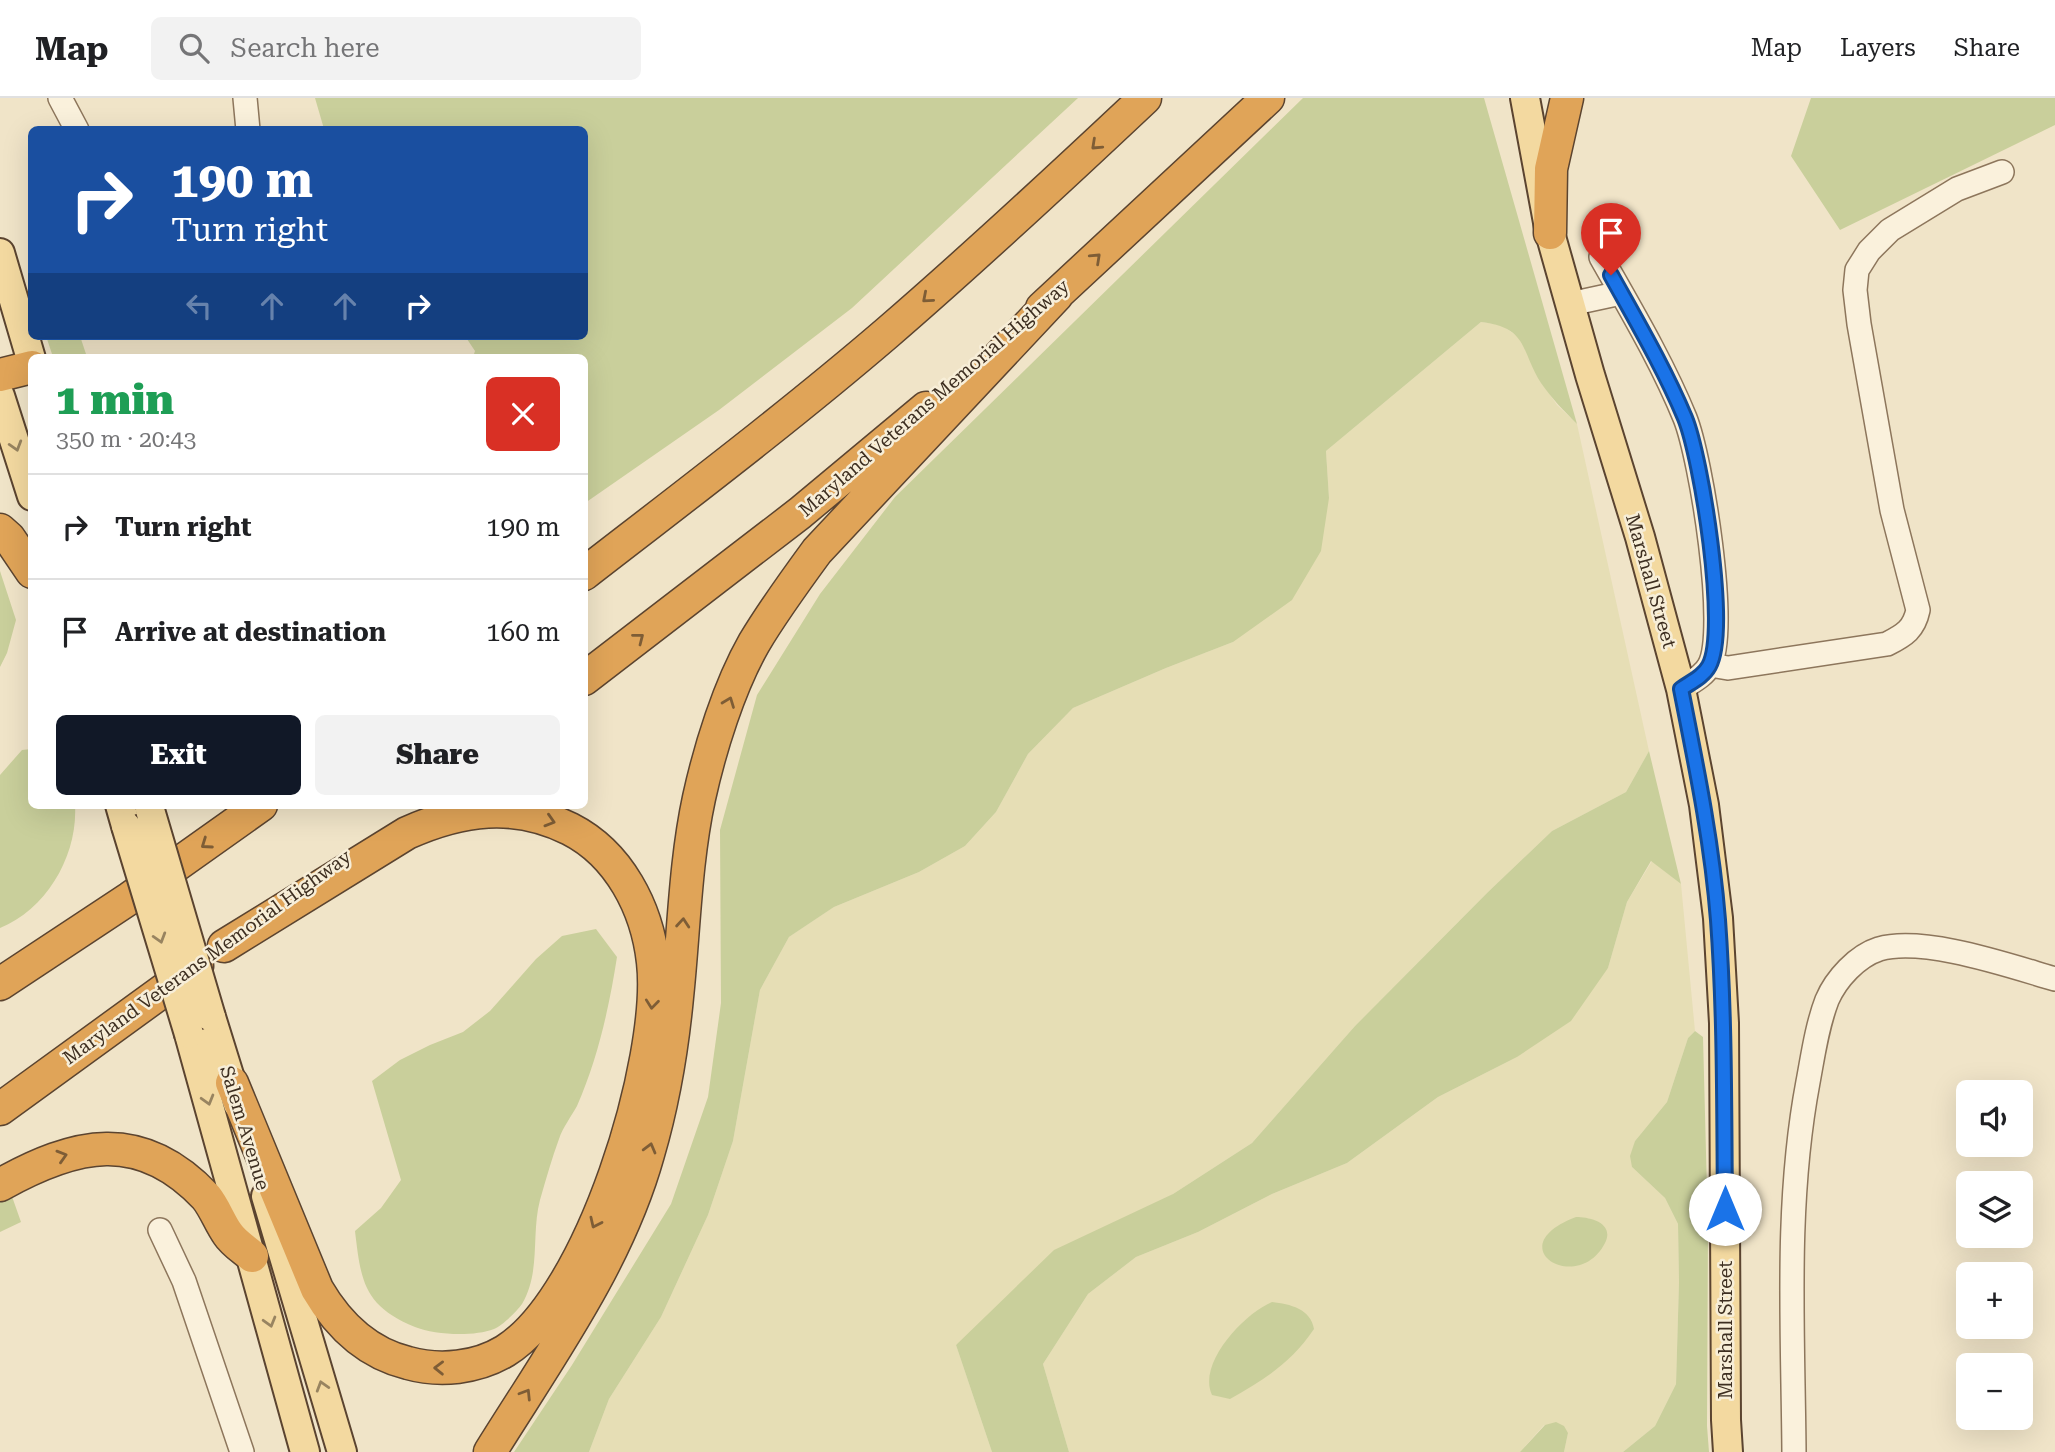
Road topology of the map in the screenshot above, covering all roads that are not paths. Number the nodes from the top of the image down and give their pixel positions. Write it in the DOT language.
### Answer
graph roads {
  1 [pos="60,98"];
  2 [pos="245,98"];
  3 [pos="1145,98"];
  4 [pos="1268,98"];
  5 [pos="1525,98"];
  6 [pos="1567,98"];
  7 [pos="74,126"];
  8 [pos="248,126"];
  9 [pos="2001,172"];
  10 [pos="1550,233"];
  11 [pos="0,253"];
  12 [pos="1601,257"];
  13 [pos="1621,293"];
  14 [pos="1057,295"];
  15 [pos="1570,304"];
  16 [pos="29,354"];
  17 [pos="28,365"];
  18 [pos="0,375"];
  19 [pos="0,396"];
  20 [pos="753,444"];
  21 [pos="28,484"];
  22 [pos="0,530"];
  23 [pos="588,547"];
  24 [pos="28,566"];
  25 [pos="588,571"];
  26 [pos="1710,665"];
  27 [pos="588,676"];
  28 [pos="1681,689"];
  29 [pos="149,809"];
  30 [pos="255,809"];
  31 [pos="409,809"];
  32 [pos="123,816"];
  33 [pos="130,898"];
  34 [pos="224,946"];
  35 [pos="0,965"];
  36 [pos="2055,979"];
  37 [pos="0,984"];
  38 [pos="200,1026"];
  39 [pos="232,1083"];
  40 [pos="0,1109"];
  41 [pos="0,1185"];
  42 [pos="160,1230"];
  43 [pos="252,1256"];
  44 [pos="242,1452"];
  45 [pos="306,1452"];
  46 [pos="342,1452"];
  47 [pos="490,1452"];
  48 [pos="1728,1452"];
  49 [pos="1794,1452"];
  1 -- 7 [label="street"];
  2 -- 8 [label="street"];
  3 -- 20 [label="highway, one-way"];
  14 -- 4 [label="highway, Maryland Veterans Memorial Highway, one-way"];
  5 -- 10 [label="main road, Marshall Street"];
  6 -- 10 [label="highway"];
  9 -- 26 [label="street"];
  10 -- 15 [label="main road, Marshall Street"];
  11 -- 16 [label="main road"];
  12 -- 13 [label="street"];
  13 -- 15 [label="street"];
  13 -- 26 [label="street"];
  27 -- 14 [label="highway, Maryland Veterans Memorial Highway, one-way"];
  47 -- 14 [label="highway, one-way"];
  15 -- 28 [label="main road, Marshall Street"];
  17 -- 18 [label="highway"];
  19 -- 21 [label="main road, one-way"];
  20 -- 23 [label="highway"];
  20 -- 25 [label="highway"];
  22 -- 24 [label="highway"];
  26 -- 28 [label="street"];
  28 -- 48 [label="main road, Marshall Street"];
  29 -- 38 [label="main road, Salem Avenue, bridge"];
  30 -- 33 [label="highway, one-way"];
  31 -- 34 [label="highway, Maryland Veterans Memorial Highway"];
  32 -- 38 [label="main road, Salem Avenue, one-way, bridge"];
  33 -- 35 [label="highway"];
  33 -- 37 [label="highway"];
  34 -- 39 [label="highway, one-way"];
  34 -- 40 [label="highway, Maryland Veterans Memorial Highway"];
  36 -- 49 [label="street"];
  38 -- 39 [label="main road, Salem Avenue"];
  38 -- 43 [label="main road, Salem Avenue, one-way"];
  46 -- 39 [label="main road, Salem Avenue, one-way"];
  41 -- 43 [label="highway, one-way"];
  42 -- 44 [label="street"];
  43 -- 45 [label="main road, Salem Avenue, one-way"];
}
